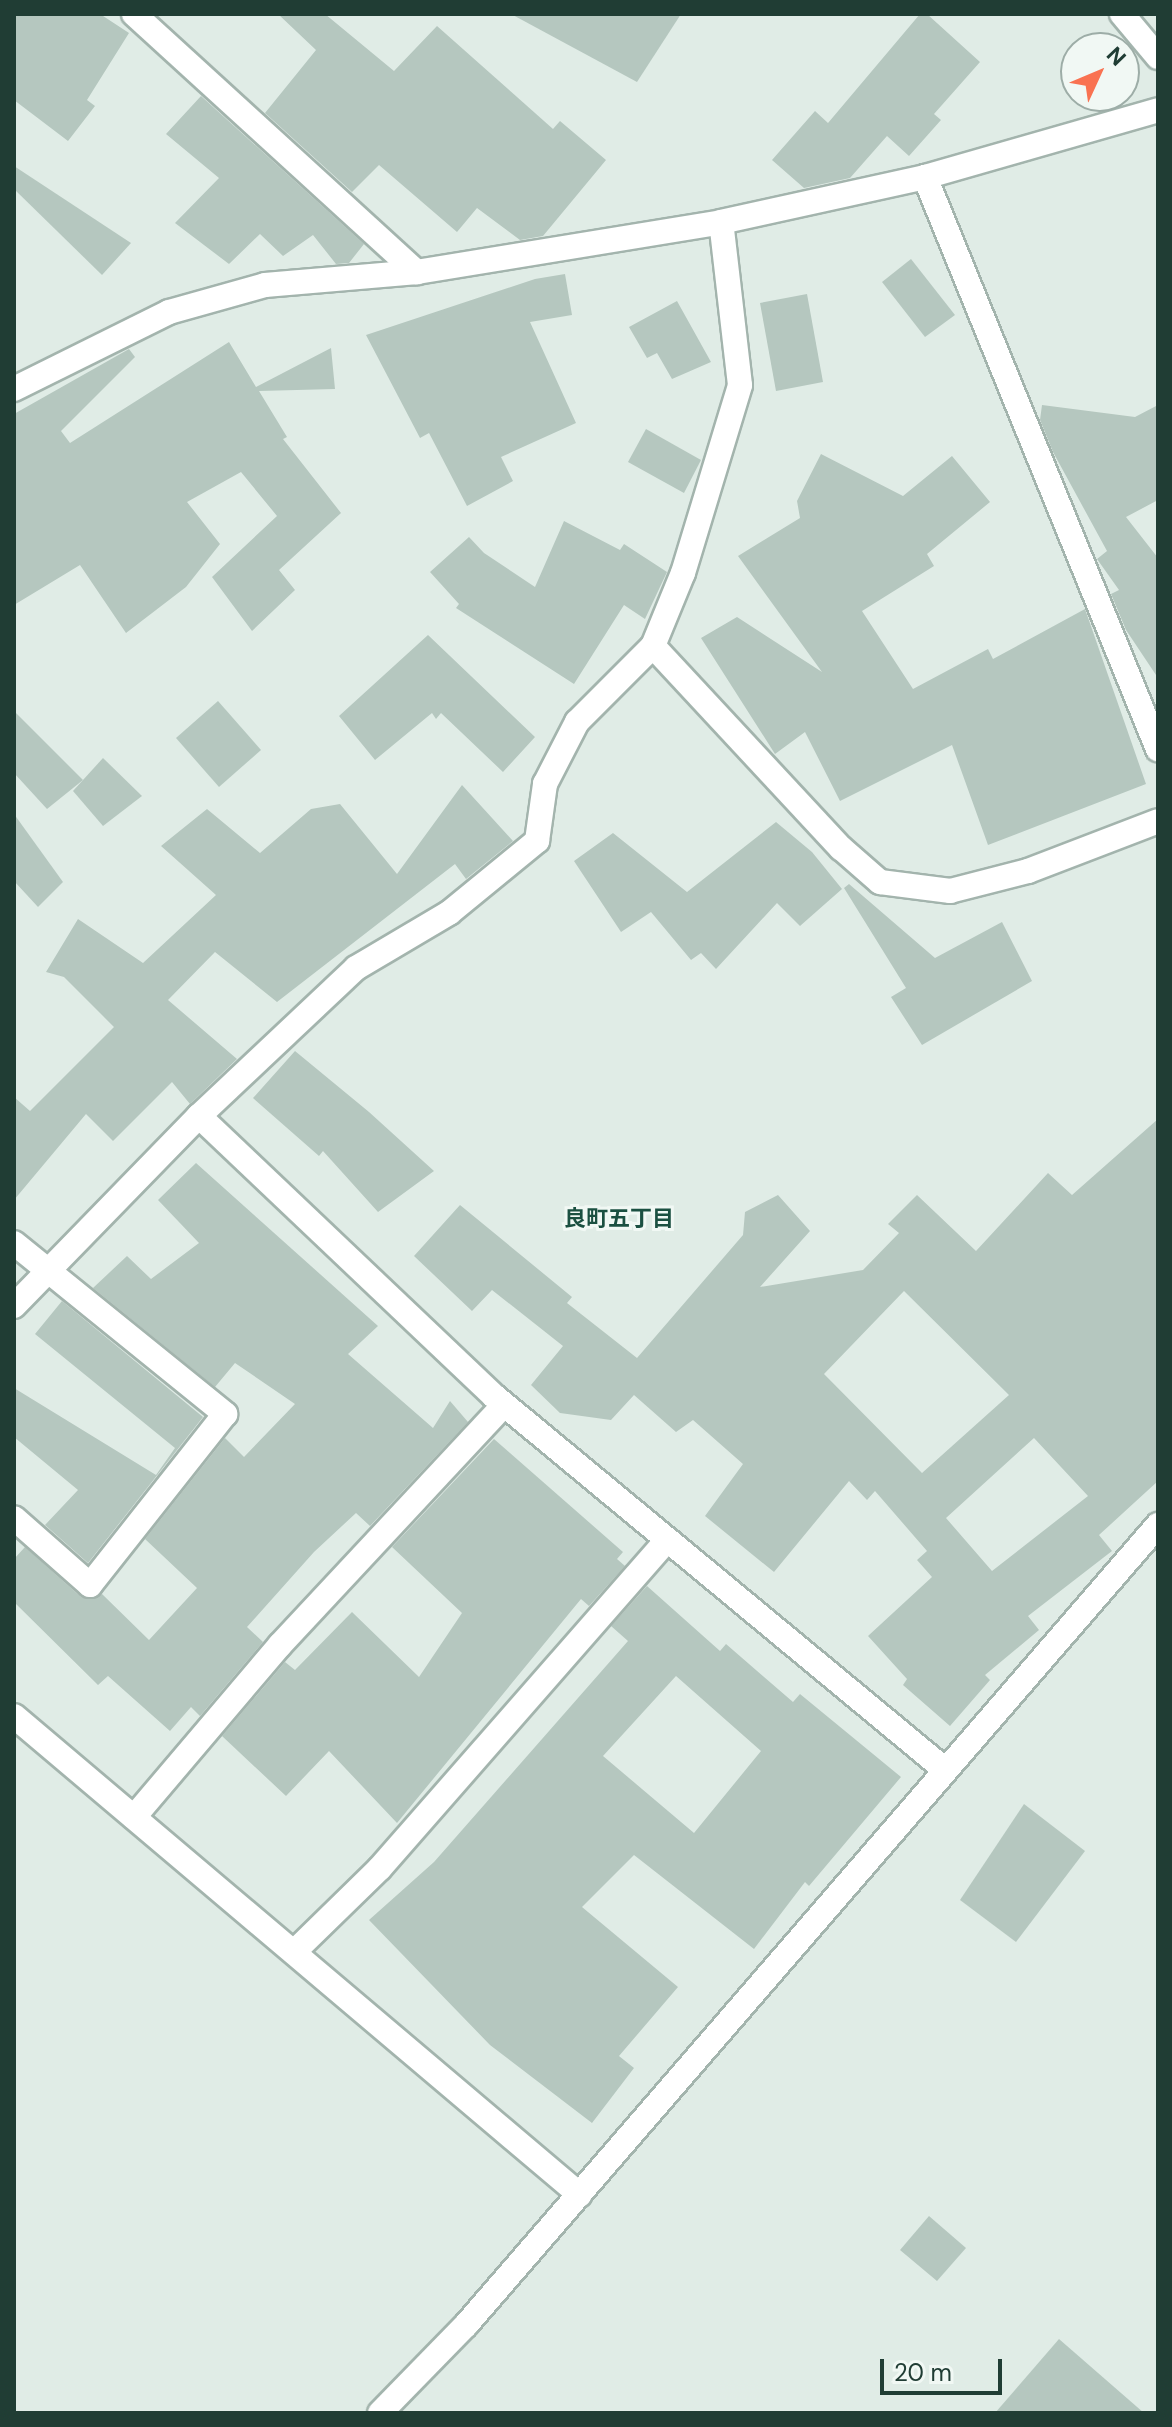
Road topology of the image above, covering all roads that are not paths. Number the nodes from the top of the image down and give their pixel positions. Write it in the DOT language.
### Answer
graph roads {
  1 [pos="134,14"];
  2 [pos="1122,14"];
  3 [pos="1158,57"];
  4 [pos="1158,110"];
  5 [pos="925,177"];
  6 [pos="721,222"];
  7 [pos="417,272"];
  8 [pos="14,389"];
  9 [pos="653,646"];
  10 [pos="1158,749"];
  11 [pos="1158,821"];
  12 [pos="199,1116"];
  13 [pos="14,1243"];
  14 [pos="46,1270"];
  15 [pos="14,1306"];
  16 [pos="504,1405"];
  17 [pos="14,1518"];
  18 [pos="1158,1525"];
  19 [pos="667,1540"];
  20 [pos="14,1716"];
  21 [pos="944,1769"];
  22 [pos="134,1817"];
  23 [pos="294,1952"];
  24 [pos="580,2195"];
  25 [pos="380,2413"];
  1 -- 7 [label="street"];
  2 -- 3 [label="street"];
  4 -- 5 [label="street"];
  5 -- 6 [label="street"];
  5 -- 10 [label="street"];
  6 -- 7 [label="street"];
  6 -- 9 [label="street"];
  7 -- 8 [label="street"];
  9 -- 11 [label="street"];
  9 -- 12 [label="street"];
  12 -- 14 [label="street"];
  12 -- 16 [label="street"];
  13 -- 14 [label="street"];
  14 -- 15 [label="street"];
  14 -- 17 [label="street"];
  16 -- 19 [label="street"];
  16 -- 22 [label="street"];
  18 -- 21 [label="street"];
  19 -- 21 [label="street"];
  19 -- 23 [label="street"];
  20 -- 22 [label="street"];
  21 -- 24 [label="street"];
  22 -- 23 [label="street"];
  23 -- 24 [label="street"];
  24 -- 25 [label="street"];
}
